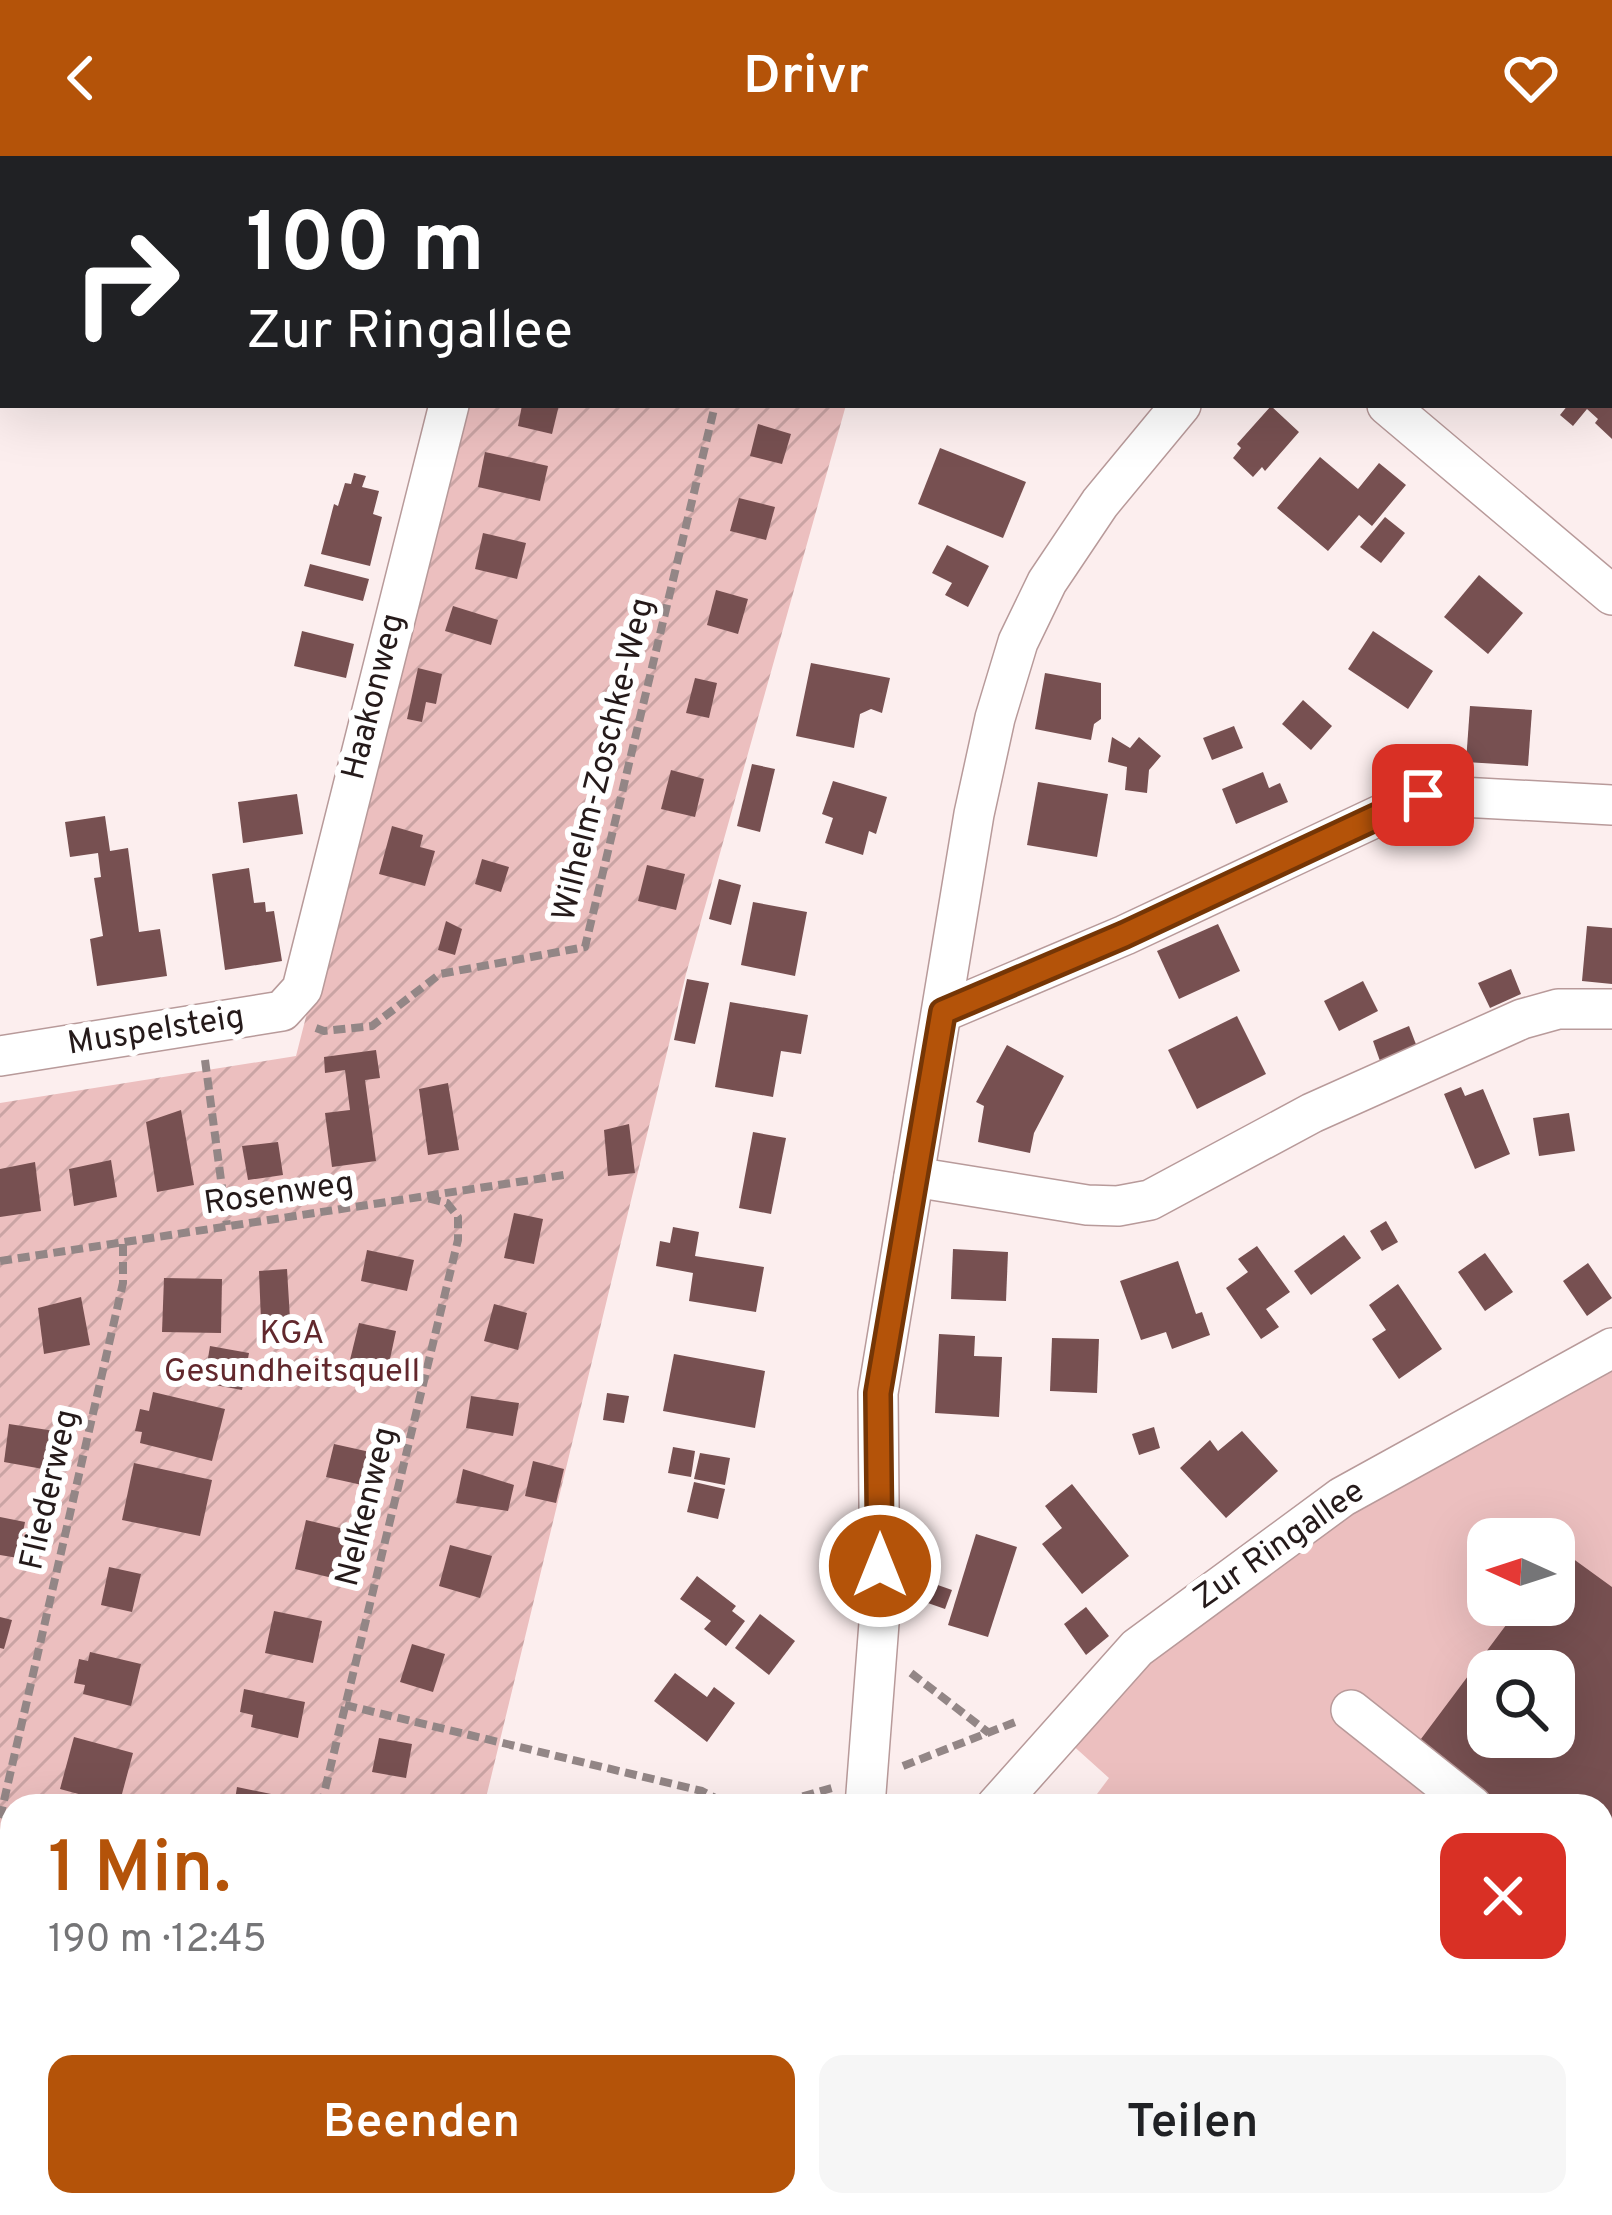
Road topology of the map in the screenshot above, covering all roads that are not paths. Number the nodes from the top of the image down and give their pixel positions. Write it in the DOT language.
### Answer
graph roads {
  1 [pos="447,408"];
  2 [pos="1179,408"];
  3 [pos="1392,408"];
  4 [pos="1612,596"];
  5 [pos="1612,805"];
  6 [pos="292,1000"];
  7 [pos="1612,1009"];
  8 [pos="943,1012"];
  9 [pos="0,1056"];
  10 [pos="914,1177"];
  11 [pos="1612,1348"];
  12 [pos="1352,1710"];
  13 [pos="867,1792"];
  14 [pos="1007,1794"];
  15 [pos="1457,1794"];
  1 -- 6 [label="street, Haakonweg"];
  2 -- 8 [label="street"];
  3 -- 4 [label="street"];
  5 -- 8 [label="street"];
  6 -- 9 [label="street, Muspelsteig"];
  7 -- 10 [label="street"];
  8 -- 10 [label="street"];
  10 -- 13 [label="street"];
  11 -- 14 [label="street, Zur Ringallee"];
  12 -- 15 [label="street"];
}
